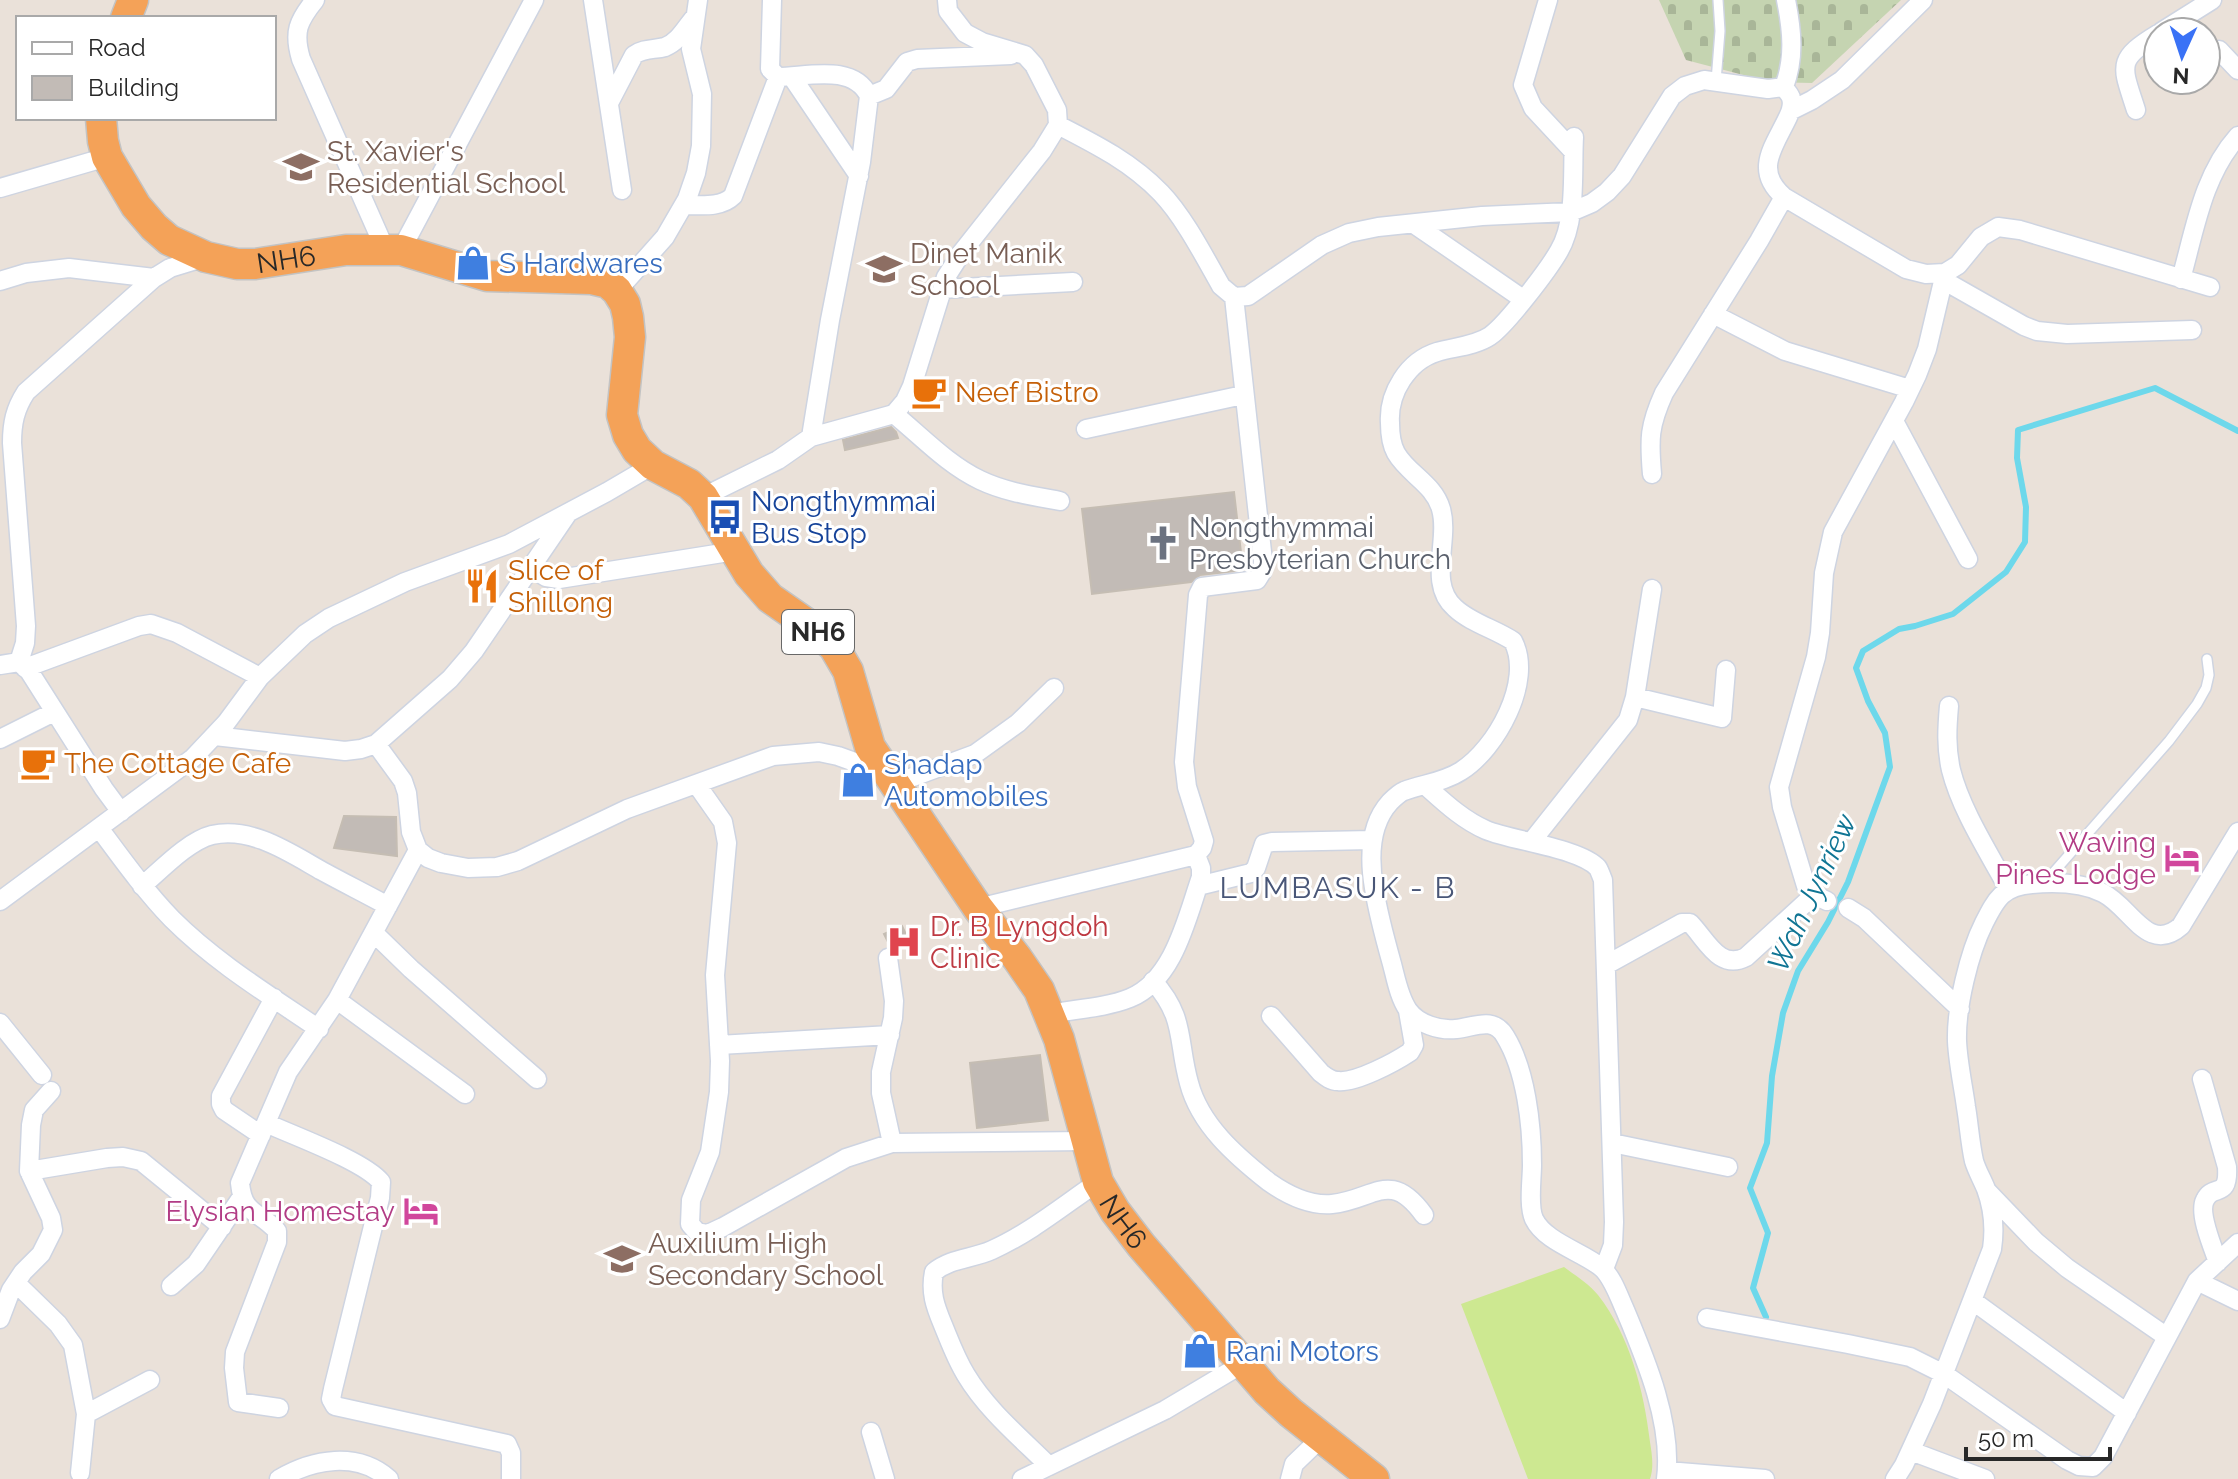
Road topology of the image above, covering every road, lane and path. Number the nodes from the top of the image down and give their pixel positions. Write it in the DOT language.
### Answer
graph roads {
  1 [pos="315,0"];
  2 [pos="534,0"];
  3 [pos="593,0"];
  4 [pos="772,0"];
  5 [pos="947,0"];
  6 [pos="1548,0"];
  7 [pos="1718,0"];
  8 [pos="1786,0"];
  9 [pos="1923,0"];
  10 [pos="2212,0"];
  11 [pos="696,8"];
  12 [pos="2186,16"];
  13 [pos="2142,44"];
  14 [pos="2222,53"];
  15 [pos="1025,55"];
  16 [pos="2238,70"];
  17 [pos="785,77"];
  18 [pos="1716,81"];
  19 [pos="1784,87"];
  20 [pos="869,96"];
  21 [pos="609,103"];
  22 [pos="1792,110"];
  23 [pos="2136,110"];
  24 [pos="101,120"];
  25 [pos="1058,125"];
  26 [pos="2238,136"];
  27 [pos="107,157"];
  28 [pos="859,176"];
  29 [pos="0,188"];
  30 [pos="622,190"];
  31 [pos="1784,197"];
  32 [pos="684,205"];
  33 [pos="1571,212"];
  34 [pos="1414,224"];
  35 [pos="393,250"];
  36 [pos="206,257"];
  37 [pos="1944,276"];
  38 [pos="154,278"];
  39 [pos="2181,279"];
  40 [pos="0,281"];
  41 [pos="1073,282"];
  42 [pos="2210,287"];
  43 [pos="942,289"];
  44 [pos="617,291"];
  45 [pos="1234,297"];
  46 [pos="1523,299"];
  47 [pos="1713,314"];
  48 [pos="2192,330"];
  49 [pos="1910,389"];
  50 [pos="1243,395"];
  51 [pos="894,414"];
  52 [pos="1894,421"];
  53 [pos="1086,429"];
  54 [pos="811,437"];
  55 [pos="653,465"];
  56 [pos="1652,474"];
  57 [pos="703,497"];
  58 [pos="1060,501"];
  59 [pos="8,506"];
  60 [pos="569,512"];
  61 [pos="735,551"];
  62 [pos="1968,559"];
  63 [pos="531,568"];
  64 [pos="1652,589"];
  65 [pos="2207,659"];
  66 [pos="15,665"];
  67 [pos="1726,670"];
  68 [pos="260,677"];
  69 [pos="1054,688"];
  70 [pos="1635,697"];
  71 [pos="1949,706"];
  72 [pos="54,712"];
  73 [pos="215,736"];
  74 [pos="0,739"];
  75 [pos="376,744"];
  76 [pos="891,779"];
  77 [pos="697,785"];
  78 [pos="1426,786"];
  79 [pos="121,812"];
  80 [pos="99,828"];
  81 [pos="2238,832"];
  82 [pos="1372,840"];
  83 [pos="1532,841"];
  84 [pos="418,850"];
  85 [pos="1196,855"];
  86 [pos="2044,883"];
  87 [pos="142,886"];
  88 [pos="1198,886"];
  89 [pos="2009,890"];
  90 [pos="0,901"];
  91 [pos="388,906"];
  92 [pos="978,908"];
  93 [pos="1848,908"];
  94 [pos="374,933"];
  95 [pos="888,958"];
  96 [pos="1606,965"];
  97 [pos="1153,981"];
  98 [pos="274,998"];
  99 [pos="337,1000"];
  100 [pos="1960,1009"];
  101 [pos="1408,1011"];
  102 [pos="1049,1014"];
  103 [pos="1271,1016"];
  104 [pos="0,1023"];
  105 [pos="319,1029"];
  106 [pos="890,1035"];
  107 [pos="719,1045"];
  108 [pos="537,1079"];
  109 [pos="2202,1079"];
  110 [pos="465,1094"];
  111 [pos="263,1129"];
  112 [pos="1086,1141"];
  113 [pos="892,1143"];
  114 [pos="1612,1143"];
  115 [pos="1728,1167"];
  116 [pos="29,1171"];
  117 [pos="1098,1182"];
  118 [pos="1987,1191"];
  119 [pos="241,1198"];
  120 [pos="1424,1215"];
  121 [pos="222,1227"];
  122 [pos="2238,1243"];
  123 [pos="2218,1262"];
  124 [pos="1604,1269"];
  125 [pos="2197,1281"];
  126 [pos="16,1283"];
  127 [pos="171,1286"];
  128 [pos="1973,1301"];
  129 [pos="2238,1301"];
  130 [pos="1707,1318"];
  131 [pos="0,1319"];
  132 [pos="2167,1337"];
  133 [pos="1244,1363"];
  134 [pos="1944,1374"];
  135 [pos="150,1380"];
  136 [pos="279,1408"];
  137 [pos="2127,1413"];
  138 [pos="86,1414"];
  139 [pos="871,1432"];
  140 [pos="1321,1438"];
  141 [pos="1911,1451"];
  142 [pos="1049,1466"];
  143 [pos="80,1473"];
  144 [pos="2090,1473"];
  145 [pos="1666,1475"];
  146 [pos="279,1479"];
  147 [pos="389,1479"];
  148 [pos="511,1479"];
  149 [pos="885,1479"];
  150 [pos="1022,1479"];
  151 [pos="1290,1479"];
  152 [pos="1374,1479"];
  153 [pos="1765,1479"];
  154 [pos="1895,1479"];
  155 [pos="1985,1479"];
  1 -- 35 [label="street"];
  2 -- 35 [label="street"];
  3 -- 21 [label="street"];
  4 -- 17 [label="street"];
  5 -- 15 [label="street"];
  6 -- 33 [label="street"];
  7 -- 18 [label="lane"];
  8 -- 19 [label="street"];
  9 -- 22 [label="street"];
  10 -- 12 [label="street"];
  11 -- 21 [label="street"];
  11 -- 32 [label="street"];
  13 -- 23 [label="street"];
  14 -- 16 [label="street"];
  15 -- 20 [label="street"];
  15 -- 25 [label="street"];
  17 -- 20 [label="street"];
  17 -- 28 [label="street"];
  17 -- 32 [label="street"];
  18 -- 19 [label="street"];
  18 -- 33 [label="street"];
  19 -- 22 [label="street"];
  20 -- 28 [label="street"];
  21 -- 30 [label="street"];
  22 -- 31 [label="street"];
  24 -- 27 [label="highway, NH6 / NH6"];
  25 -- 43 [label="street"];
  25 -- 45 [label="street"];
  26 -- 39 [label="street"];
  27 -- 29 [label="street"];
  27 -- 36 [label="highway, NH6 / NH6"];
  28 -- 54 [label="street"];
  31 -- 37 [label="street"];
  31 -- 47 [label="street"];
  32 -- 44 [label="street"];
  33 -- 34 [label="street"];
  33 -- 46 [label="street"];
  34 -- 45 [label="street"];
  34 -- 46 [label="street"];
  35 -- 36 [label="highway, NH6 / NH6"];
  35 -- 44 [label="highway, NH6 / NH6"];
  36 -- 38 [label="street"];
  37 -- 39 [label="street"];
  37 -- 48 [label="street"];
  37 -- 49 [label="street"];
  38 -- 40 [label="street"];
  38 -- 59 [label="street"];
  39 -- 42 [label="street"];
  41 -- 43 [label="street"];
  43 -- 51 [label="street"];
  44 -- 55 [label="highway, NH6 / NH6"];
  45 -- 50 [label="street"];
  46 -- 78 [label="street"];
  47 -- 49 [label="street"];
  47 -- 56 [label="street"];
  49 -- 52 [label="street"];
  50 -- 53 [label="street"];
  50 -- 85 [label="street"];
  51 -- 54 [label="street"];
  51 -- 58 [label="street"];
  52 -- 62 [label="street"];
  52 -- 96 [label="street"];
  54 -- 57 [label="street"];
  55 -- 57 [label="highway, NH6 / NH6"];
  55 -- 60 [label="street"];
  57 -- 61 [label="highway, NH6 / NH6"];
  59 -- 66 [label="street"];
  60 -- 63 [label="street"];
  60 -- 68 [label="street"];
  61 -- 63 [label="street"];
  61 -- 76 [label="highway, NH6 / NH6"];
  63 -- 75 [label="street"];
  64 -- 70 [label="street"];
  65 -- 86 [label="lane"];
  66 -- 68 [label="street"];
  66 -- 72 [label="street"];
  67 -- 70 [label="street"];
  68 -- 73 [label="street"];
  69 -- 76 [label="street"];
  70 -- 83 [label="street"];
  71 -- 89 [label="street"];
  72 -- 74 [label="street"];
  72 -- 79 [label="street"];
  73 -- 75 [label="street"];
  73 -- 79 [label="street"];
  75 -- 84 [label="street"];
  76 -- 77 [label="street"];
  76 -- 92 [label="highway, NH6 / NH6"];
  77 -- 84 [label="street"];
  77 -- 107 [label="street"];
  78 -- 82 [label="street"];
  78 -- 83 [label="street"];
  79 -- 80 [label="street"];
  80 -- 87 [label="street"];
  80 -- 90 [label="street"];
  81 -- 86 [label="street"];
  82 -- 88 [label="street"];
  82 -- 101 [label="street"];
  83 -- 96 [label="street"];
  84 -- 91 [label="street"];
  85 -- 88 [label="street"];
  85 -- 92 [label="street"];
  86 -- 89 [label="street"];
  87 -- 91 [label="street"];
  87 -- 98 [label="street"];
  88 -- 97 [label="street"];
  89 -- 100 [label="street"];
  91 -- 94 [label="street"];
  92 -- 102 [label="highway, NH6 / NH6"];
  93 -- 100 [label="street"];
  94 -- 99 [label="street"];
  94 -- 108 [label="street"];
  95 -- 106 [label="street"];
  96 -- 114 [label="street"];
  97 -- 102 [label="street"];
  97 -- 120 [label="street"];
  98 -- 105 [label="street"];
  98 -- 111 [label="street"];
  99 -- 105 [label="street"];
  99 -- 110 [label="street"];
  100 -- 118 [label="street"];
  101 -- 103 [label="street"];
  101 -- 124 [label="street"];
  102 -- 112 [label="highway, NH6 / NH6"];
  104 -- 116 [label="street"];
  105 -- 111 [label="street"];
  106 -- 107 [label="street"];
  106 -- 113 [label="street"];
  107 -- 113 [label="street"];
  109 -- 123 [label="street"];
  111 -- 119 [label="street"];
  111 -- 148 [label="street"];
  112 -- 113 [label="street"];
  112 -- 117 [label="highway, NH6 / NH6"];
  114 -- 115 [label="street"];
  114 -- 124 [label="street"];
  116 -- 121 [label="street"];
  116 -- 126 [label="street"];
  117 -- 133 [label="highway, NH6 / NH6"];
  117 -- 142 [label="street"];
  118 -- 128 [label="street"];
  118 -- 132 [label="street"];
  119 -- 121 [label="street"];
  119 -- 136 [label="street"];
  121 -- 127 [label="street"];
  122 -- 123 [label="street"];
  123 -- 125 [label="street"];
  124 -- 145 [label="street"];
  125 -- 129 [label="street"];
  125 -- 132 [label="street"];
  126 -- 131 [label="street"];
  126 -- 138 [label="street"];
  128 -- 134 [label="street"];
  128 -- 137 [label="street"];
  130 -- 134 [label="street"];
  132 -- 137 [label="street"];
  133 -- 140 [label="highway, NH6 / NH6"];
  133 -- 142 [label="street"];
  134 -- 141 [label="street"];
  134 -- 144 [label="street"];
  135 -- 138 [label="street"];
  137 -- 144 [label="street"];
  138 -- 143 [label="street"];
  139 -- 149 [label="street"];
  140 -- 151 [label="street"];
  140 -- 152 [label="highway, NH6 / NH6"];
  141 -- 154 [label="street"];
  141 -- 155 [label="street"];
  142 -- 150 [label="street"];
  145 -- 153 [label="street"];
  146 -- 147 [label="street"];
}
